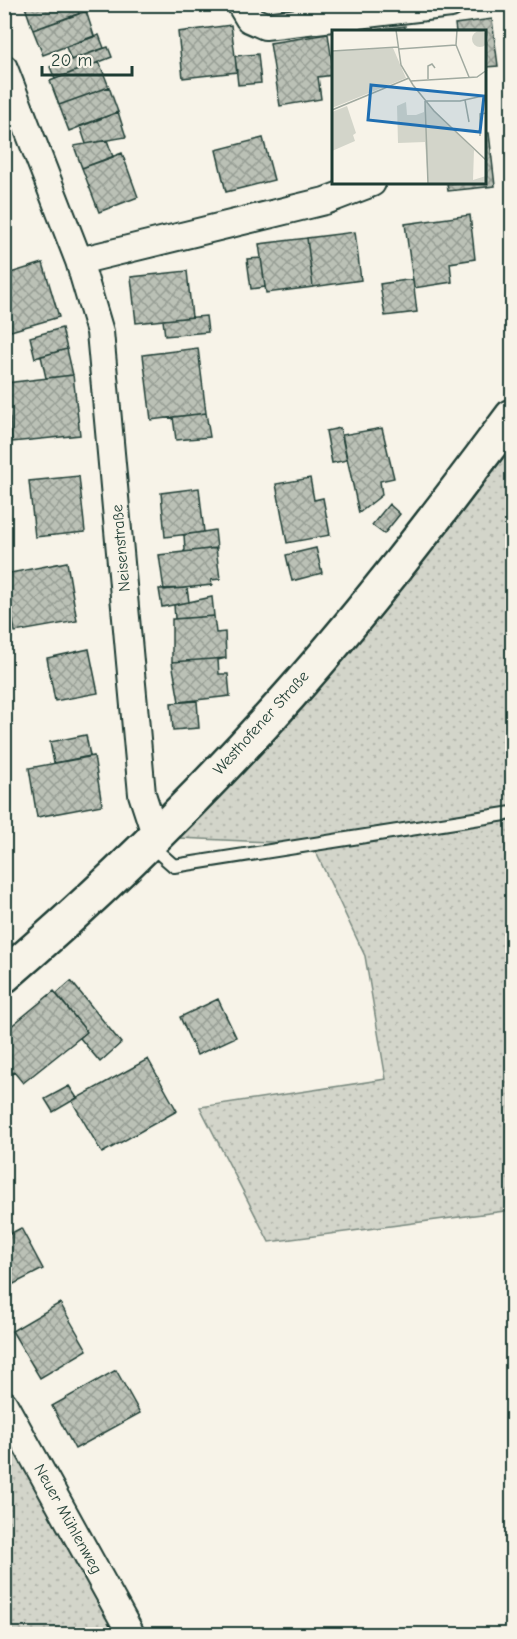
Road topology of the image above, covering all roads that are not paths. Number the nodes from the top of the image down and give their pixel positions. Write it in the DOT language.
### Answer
graph roads {
  1 [pos="240,4"];
  2 [pos="451,4"];
  3 [pos="411,7"];
  4 [pos="4,68"];
  5 [pos="369,184"];
  6 [pos="79,261"];
  7 [pos="513,416"];
  8 [pos="513,813"];
  9 [pos="152,840"];
  10 [pos="4,976"];
  11 [pos="4,1404"];
  12 [pos="131,1635"];
  1 -- 3 [label="street"];
  2 -- 3 [label="street"];
  4 -- 6 [label="street, Neisenstraße"];
  5 -- 6 [label="street"];
  6 -- 9 [label="street, Neisenstraße"];
  7 -- 9 [label="street, Westhofener Straße"];
  8 -- 9 [label="lane"];
  9 -- 10 [label="street, Westhofener Straße"];
  11 -- 12 [label="street, Neuer Mühlenweg"];
}
